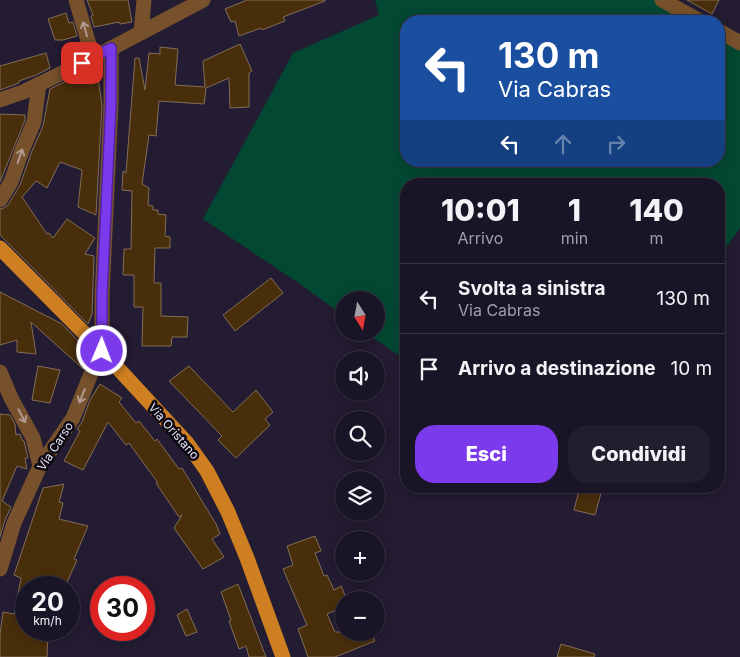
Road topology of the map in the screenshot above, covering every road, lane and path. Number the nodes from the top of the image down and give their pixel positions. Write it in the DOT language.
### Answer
graph roads {
  1 [pos="76,0"];
  2 [pos="144,0"];
  3 [pos="204,0"];
  4 [pos="662,0"];
  5 [pos="689,15"];
  6 [pos="141,33"];
  7 [pos="725,34"];
  8 [pos="740,43"];
  9 [pos="111,48"];
  10 [pos="93,58"];
  11 [pos="39,84"];
  12 [pos="0,100"];
  13 [pos="0,200"];
  14 [pos="0,248"];
  15 [pos="102,351"];
  16 [pos="0,372"];
  17 [pos="40,466"];
  18 [pos="0,569"];
  19 [pos="283,657"];
  10 -- 1 [label="street, one-way"];
  2 -- 6 [label="street"];
  3 -- 6 [label="street"];
  4 -- 5 [label="street"];
  6 -- 9 [label="street"];
  7 -- 8 [label="street"];
  9 -- 10 [label="street"];
  9 -- 15 [label="street"];
  10 -- 11 [label="street"];
  11 -- 12 [label="street"];
  13 -- 11 [label="street, one-way"];
  14 -- 15 [label="main road, Via Oristano"];
  15 -- 17 [label="street, Via Carso, one-way"];
  15 -- 19 [label="main road, Via Oristano"];
  16 -- 17 [label="street, one-way"];
  17 -- 18 [label="street, Via Carso"];
}
